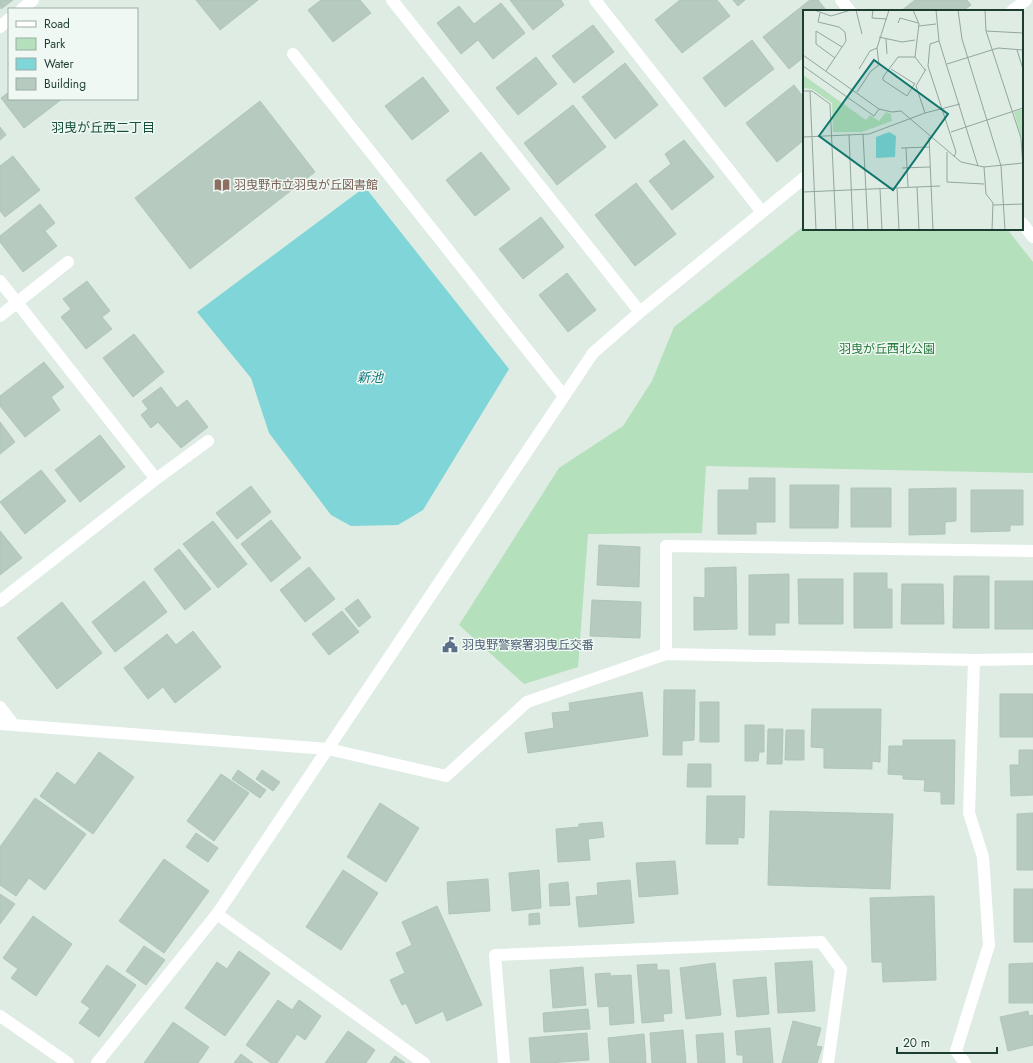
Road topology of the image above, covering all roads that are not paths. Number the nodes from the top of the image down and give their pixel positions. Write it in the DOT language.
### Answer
graph roads {
  1 [pos="33,0"];
  2 [pos="392,0"];
  3 [pos="595,0"];
  4 [pos="841,0"];
  5 [pos="1026,0"];
  6 [pos="23,8"];
  7 [pos="849,10"];
  8 [pos="1013,10"];
  9 [pos="8,20"];
  10 [pos="0,27"];
  11 [pos="293,54"];
  12 [pos="803,179"];
  13 [pos="762,212"];
  14 [pos="1023,224"];
  15 [pos="1033,237"];
  16 [pos="68,262"];
  17 [pos="0,281"];
  18 [pos="17,303"];
  19 [pos="640,312"];
  20 [pos="0,316"];
  21 [pos="564,396"];
  22 [pos="208,440"];
  23 [pos="156,479"];
  24 [pos="1033,551"];
  25 [pos="0,601"];
  26 [pos="666,654"];
  27 [pos="1033,659"];
  28 [pos="974,660"];
  29 [pos="0,707"];
  30 [pos="0,724"];
  31 [pos="14,724"];
  32 [pos="328,749"];
  33 [pos="217,914"];
  34 [pos="0,1016"];
  35 [pos="68,1063"];
  36 [pos="97,1063"];
  37 [pos="424,1063"];
  38 [pos="504,1063"];
  39 [pos="828,1063"];
  40 [pos="965,1063"];
  1 -- 6 [label="street"];
  2 -- 19 [label="street"];
  3 -- 13 [label="street"];
  4 -- 7 [label="street"];
  5 -- 8 [label="street"];
  9 -- 10 [label="street"];
  11 -- 21 [label="street"];
  12 -- 13 [label="street"];
  13 -- 19 [label="street"];
  14 -- 15 [label="street"];
  16 -- 18 [label="street"];
  17 -- 18 [label="street"];
  18 -- 20 [label="street"];
  18 -- 23 [label="street"];
  19 -- 21 [label="street"];
  21 -- 32 [label="street"];
  22 -- 23 [label="street"];
  23 -- 25 [label="street"];
  24 -- 26 [label="street"];
  26 -- 28 [label="street"];
  26 -- 32 [label="street"];
  27 -- 28 [label="street"];
  28 -- 40 [label="street"];
  29 -- 31 [label="street"];
  30 -- 31 [label="street"];
  31 -- 32 [label="street"];
  32 -- 33 [label="street"];
  33 -- 36 [label="street"];
  33 -- 37 [label="street"];
  34 -- 35 [label="street"];
  38 -- 39 [label="street"];
}
